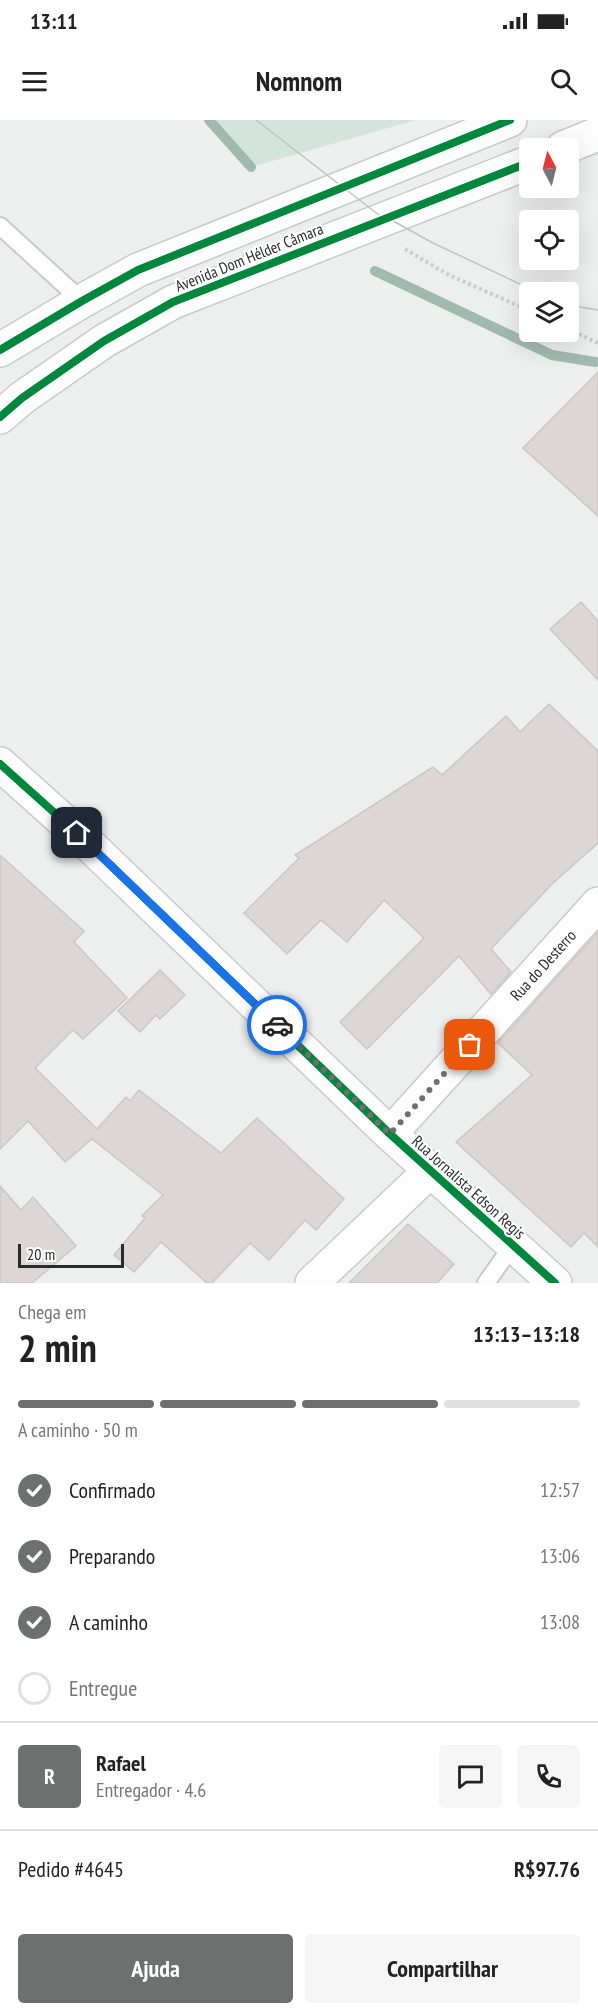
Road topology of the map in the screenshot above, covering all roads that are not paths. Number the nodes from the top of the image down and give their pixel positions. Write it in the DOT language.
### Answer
graph roads {
  1 [pos="510,120"];
  2 [pos="598,134"];
  3 [pos="579,142"];
  4 [pos="519,166"];
  5 [pos="0,226"];
  6 [pos="82,301"];
  7 [pos="0,350"];
  8 [pos="0,417"];
  9 [pos="0,764"];
  10 [pos="598,904"];
  11 [pos="390,1134"];
  12 [pos="430,1171"];
  13 [pos="513,1245"];
  14 [pos="312,1283"];
  15 [pos="486,1283"];
  16 [pos="555,1283"];
  1 -- 6 [label="street, Avenida Dom Hélder Câmara"];
  2 -- 3 [label="street"];
  4 -- 8 [label="street, Avenida Dom Hélder Câmara"];
  5 -- 6 [label="lane"];
  6 -- 7 [label="street, Avenida Dom Hélder Câmara"];
  9 -- 11 [label="street, Rua Jornalista Edson Regis"];
  10 -- 11 [label="street, Rua do Desterro"];
  11 -- 12 [label="street, Rua Jornalista Edson Regis"];
  12 -- 13 [label="street, Rua Jornalista Edson Regis"];
  12 -- 14 [label="street"];
  13 -- 15 [label="lane"];
  13 -- 16 [label="street, Rua Jornalista Edson Regis"];
}
